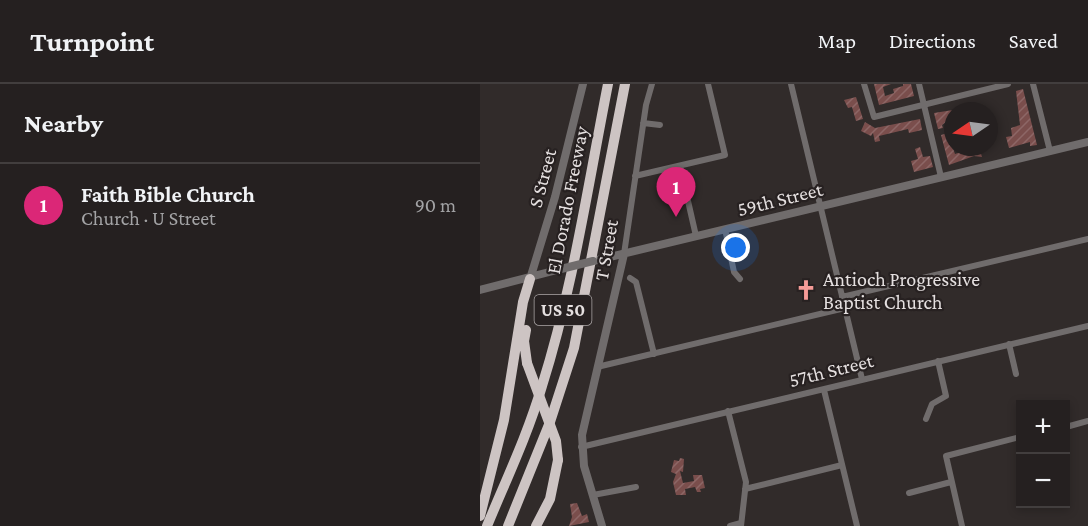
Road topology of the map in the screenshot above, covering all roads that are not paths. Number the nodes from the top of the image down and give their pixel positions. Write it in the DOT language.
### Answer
graph roads {
  1 [pos="583,84"];
  2 [pos="608,84"];
  3 [pos="625,84"];
  4 [pos="652,84"];
  5 [pos="708,84"];
  6 [pos="791,84"];
  7 [pos="864,84"];
  8 [pos="919,84"];
  9 [pos="976,84"];
  10 [pos="1008,84"];
  11 [pos="1033,84"];
  12 [pos="978,92"];
  13 [pos="924,105"];
  14 [pos="643,123"];
  15 [pos="660,125"];
  16 [pos="1088,142"];
  17 [pos="1050,151"];
  18 [pos="680,166"];
  19 [pos="635,176"];
  20 [pos="941,177"];
  21 [pos="820,206"];
  22 [pos="725,229"];
  23 [pos="696,236"];
  24 [pos="1088,239"];
  25 [pos="624,254"];
  26 [pos="630,278"];
  27 [pos="530,279"];
  28 [pos="740,279"];
  29 [pos="480,290"];
  30 [pos="842,297"];
  31 [pos="845,308"];
  32 [pos="1088,326"];
  33 [pos="1009,344"];
  34 [pos="654,354"];
  35 [pos="938,361"];
  36 [pos="597,367"];
  37 [pos="1016,374"];
  38 [pos="862,379"];
  39 [pos="824,390"];
  40 [pos="728,411"];
  41 [pos="926,419"];
  42 [pos="1088,421"];
  43 [pos="1070,426"];
  44 [pos="1016,438"];
  45 [pos="581,447"];
  46 [pos="842,465"];
  47 [pos="951,482"];
  48 [pos="636,487"];
  49 [pos="745,489"];
  50 [pos="909,493"];
  51 [pos="593,495"];
  52 [pos="480,516"];
  53 [pos="741,525"];
  54 [pos="487,526"];
  55 [pos="508,526"];
  56 [pos="536,526"];
  57 [pos="602,526"];
  58 [pos="730,526"];
  59 [pos="857,526"];
  60 [pos="962,526"];
  1 -- 27 [label="street, S Street"];
  2 -- 54 [label="highway, El Dorado Freeway / US 50"];
  3 -- 55 [label="highway, El Dorado Freeway / US 50"];
  4 -- 14 [label="street, T Street"];
  5 -- 18 [label="street"];
  6 -- 21 [label="street"];
  7 -- 13 [label="street"];
  8 -- 13 [label="street"];
  9 -- 12 [label="street"];
  10 -- 12 [label="street"];
  11 -- 17 [label="street"];
  12 -- 13 [label="street"];
  13 -- 20 [label="street"];
  14 -- 15 [label="street"];
  14 -- 19 [label="street, T Street"];
  16 -- 17 [label="street, 59th Street"];
  17 -- 20 [label="street, 59th Street"];
  18 -- 19 [label="street"];
  18 -- 23 [label="street"];
  19 -- 25 [label="street, T Street"];
  20 -- 21 [label="street, 59th Street"];
  21 -- 22 [label="street, 59th Street"];
  21 -- 30 [label="street"];
  22 -- 23 [label="street, 59th Street"];
  22 -- 28 [label="street"];
  23 -- 25 [label="street, 59th Street"];
  24 -- 30 [label="street"];
  25 -- 27 [label="street, 59th Street, bridge"];
  25 -- 36 [label="street, T Street"];
  26 -- 34 [label="street"];
  27 -- 29 [label="street, 59th Street"];
  27 -- 52 [label="highway"];
  27 -- 56 [label="highway, bridge"];
  30 -- 31 [label="street"];
  31 -- 34 [label="street"];
  31 -- 38 [label="street"];
  32 -- 33 [label="street, 57th Street"];
  33 -- 35 [label="street, 57th Street"];
  33 -- 37 [label="street"];
  34 -- 36 [label="street"];
  35 -- 38 [label="street, 57th Street"];
  35 -- 41 [label="street"];
  36 -- 45 [label="street, T Street"];
  38 -- 39 [label="street, 57th Street"];
  39 -- 40 [label="street, 57th Street"];
  39 -- 46 [label="street"];
  40 -- 45 [label="street, 57th Street"];
  40 -- 49 [label="street"];
  42 -- 43 [label="street"];
  44 -- 47 [label="street"];
  45 -- 51 [label="street, T Street"];
  46 -- 49 [label="street"];
  46 -- 59 [label="street"];
  47 -- 50 [label="street"];
  47 -- 60 [label="street"];
  48 -- 51 [label="street"];
  49 -- 53 [label="street"];
  51 -- 57 [label="street, T Street"];
  53 -- 58 [label="street"];
}
